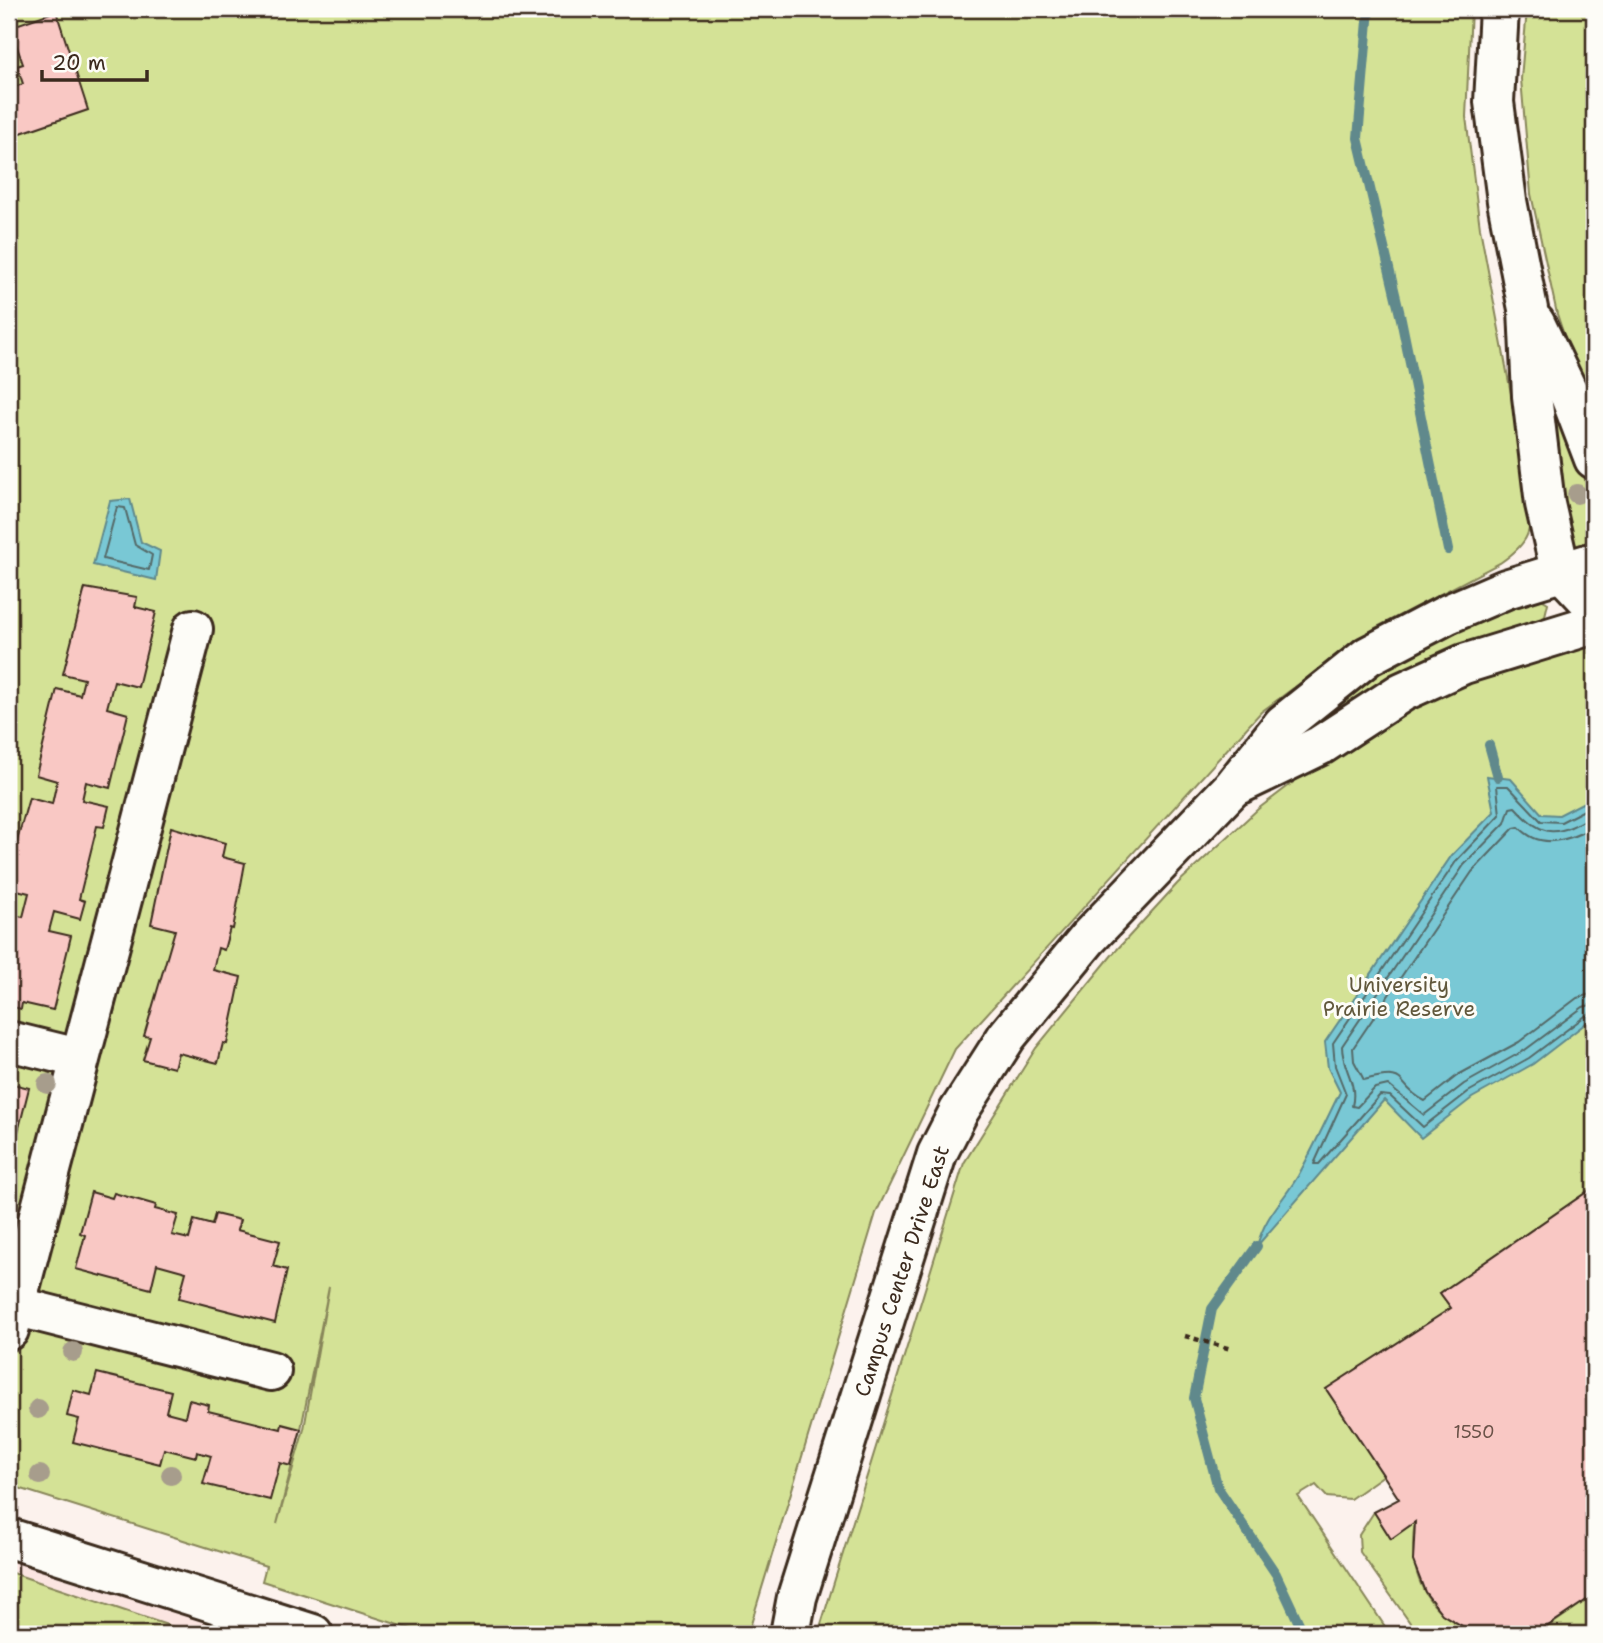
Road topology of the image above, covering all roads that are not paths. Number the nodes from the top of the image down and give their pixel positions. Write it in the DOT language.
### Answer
graph roads {
  1 [pos="1499,9"];
  2 [pos="1528,309"];
  3 [pos="1594,459"];
  4 [pos="1577,566"];
  5 [pos="1594,606"];
  6 [pos="1594,624"];
  7 [pos="192,629"];
  8 [pos="1232,788"];
  9 [pos="9,1041"];
  10 [pos="78,1058"];
  11 [pos="12,1318"];
  12 [pos="271,1371"];
  13 [pos="9,1538"];
  14 [pos="797,1597"];
  15 [pos="313,1634"];
  16 [pos="776,1634"];
  17 [pos="790,1634"];
  1 -- 2 [label="street"];
  2 -- 3 [label="street"];
  2 -- 4 [label="street"];
  4 -- 5 [label="street"];
  4 -- 8 [label="street, Campus Center Drive East"];
  6 -- 8 [label="street, Campus Center Drive East"];
  7 -- 10 [label="street"];
  8 -- 14 [label="street, Campus Center Drive East"];
  9 -- 10 [label="street"];
  10 -- 11 [label="street"];
  11 -- 12 [label="street"];
  13 -- 15 [label="street"];
  14 -- 16 [label="street, Campus Center Drive East"];
  14 -- 17 [label="street, Campus Center Drive East"];
}
